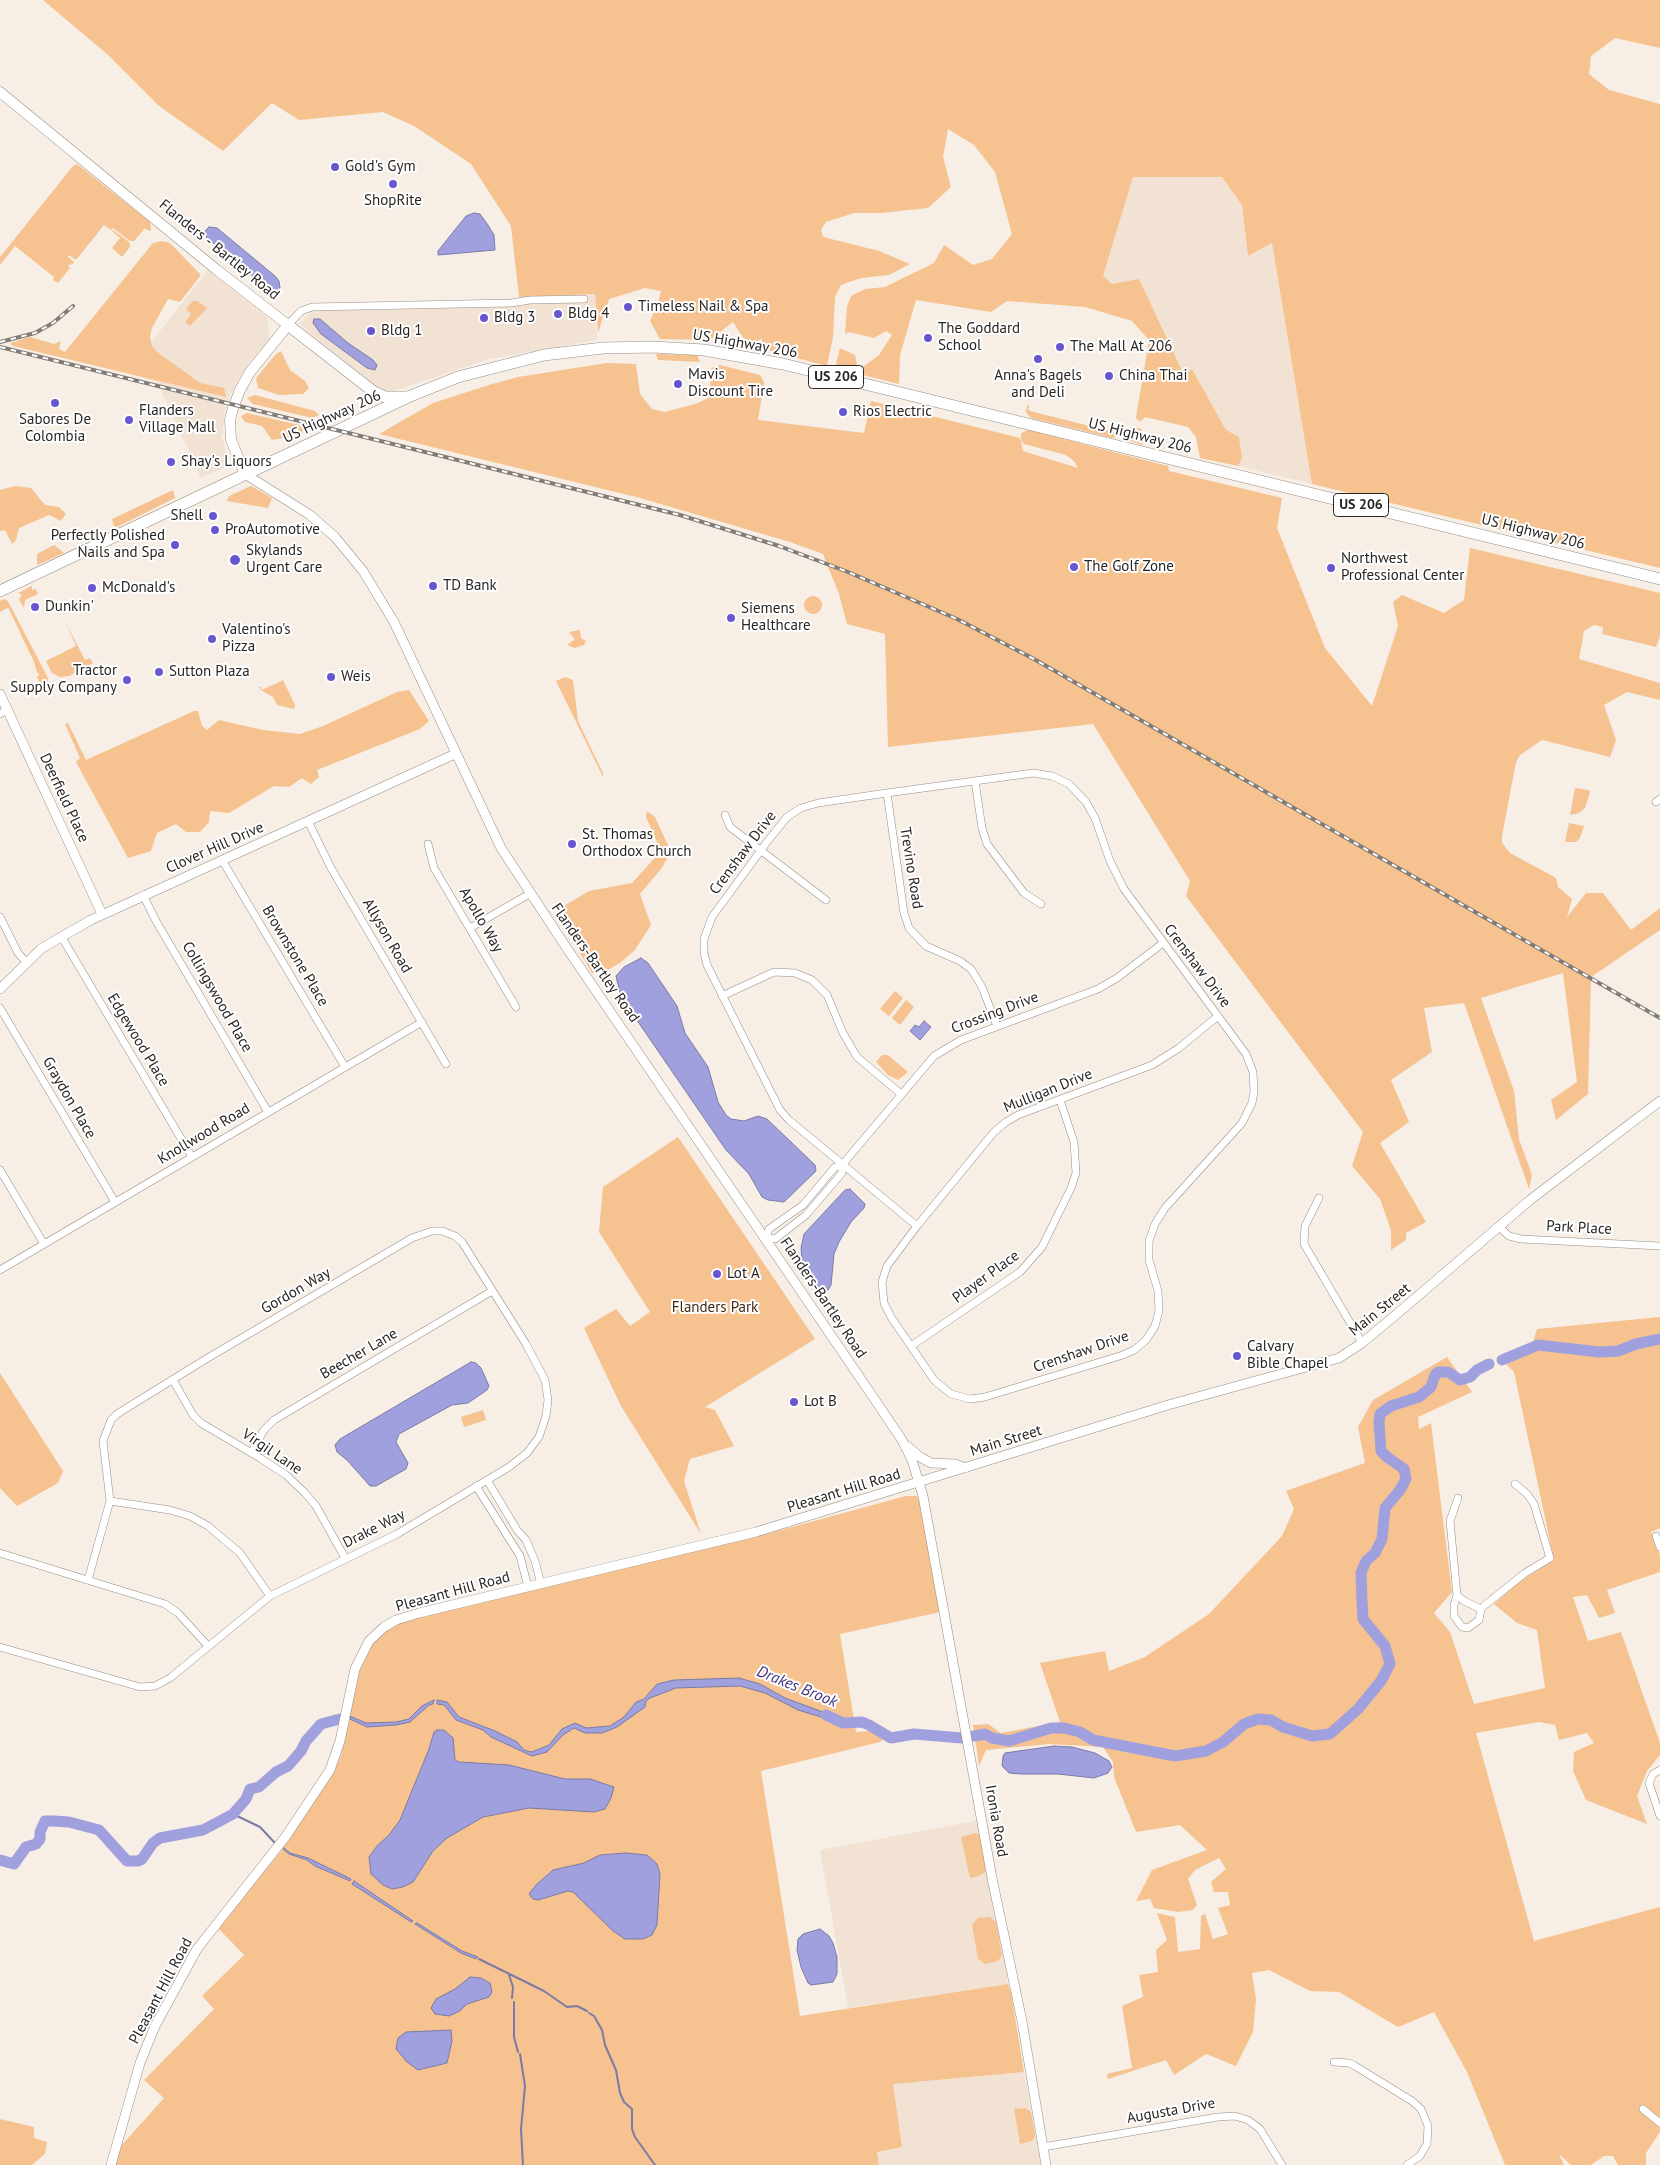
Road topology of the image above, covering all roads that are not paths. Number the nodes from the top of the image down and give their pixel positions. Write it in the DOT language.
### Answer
graph roads {
  1 [pos="0,92"];
  2 [pos="584,299"];
  3 [pos="288,325"];
  4 [pos="408,397"];
  5 [pos="245,474"];
  6 [pos="1660,579"];
  7 [pos="0,591"];
  8 [pos="0,694"];
  9 [pos="4,712"];
  10 [pos="456,754"];
  11 [pos="975,781"];
  12 [pos="887,793"];
  13 [pos="725,815"];
  14 [pos="308,821"];
  15 [pos="428,844"];
  16 [pos="760,851"];
  17 [pos="222,860"];
  18 [pos="530,893"];
  19 [pos="143,896"];
  20 [pos="826,900"];
  21 [pos="1041,904"];
  22 [pos="102,914"];
  23 [pos="0,916"];
  24 [pos="470,928"];
  25 [pos="61,936"];
  26 [pos="1163,943"];
  27 [pos="26,962"];
  28 [pos="0,989"];
  29 [pos="722,996"];
  30 [pos="516,1007"];
  31 [pos="0,1008"];
  32 [pos="1218,1016"];
  33 [pos="422,1022"];
  34 [pos="997,1026"];
  35 [pos="446,1064"];
  36 [pos="345,1067"];
  37 [pos="901,1094"];
  38 [pos="1060,1100"];
  39 [pos="1660,1101"];
  40 [pos="268,1112"];
  41 [pos="192,1157"];
  42 [pos="842,1164"];
  43 [pos="0,1170"];
  44 [pos="1319,1198"];
  45 [pos="115,1202"];
  46 [pos="917,1226"];
  47 [pos="1499,1227"];
  48 [pos="766,1238"];
  49 [pos="44,1244"];
  50 [pos="1660,1246"];
  51 [pos="0,1270"];
  52 [pos="492,1290"];
  53 [pos="1362,1343"];
  54 [pos="911,1346"];
  55 [pos="173,1380"];
  56 [pos="543,1427"];
  57 [pos="902,1440"];
  58 [pos="251,1453"];
  59 [pos="965,1468"];
  60 [pos="487,1480"];
  61 [pos="920,1482"];
  62 [pos="1515,1484"];
  63 [pos="476,1486"];
  64 [pos="1458,1498"];
  65 [pos="110,1501"];
  66 [pos="1656,1536"];
  67 [pos="1660,1546"];
  68 [pos="0,1553"];
  69 [pos="345,1558"];
  70 [pos="88,1580"];
  71 [pos="541,1584"];
  72 [pos="528,1587"];
  73 [pos="1457,1595"];
  74 [pos="270,1596"];
  75 [pos="1481,1609"];
  76 [pos="208,1646"];
  77 [pos="0,1647"];
  78 [pos="1660,1770"];
  79 [pos="1660,1816"];
  80 [pos="1334,2062"];
  81 [pos="1643,2109"];
  82 [pos="1660,2123"];
  83 [pos="1043,2147"];
  84 [pos="112,2165"];
  85 [pos="1046,2165"];
  86 [pos="1282,2165"];
  87 [pos="1408,2165"];
  1 -- 3 [label="main road, Flanders - Bartley Road"];
  2 -- 3 [label="street"];
  3 -- 4 [label="highway"];
  3 -- 5 [label="main road"];
  4 -- 5 [label="highway, US Highway 206 / US 206"];
  4 -- 6 [label="highway, US Highway 206 / US 206"];
  5 -- 7 [label="highway, US Highway 206 / US 206"];
  5 -- 10 [label="street, Flanders-Bartley Road"];
  8 -- 9 [label="street, Deerfield Place"];
  9 -- 22 [label="street, Deerfield Place"];
  10 -- 14 [label="street, Clover Hill Drive"];
  10 -- 18 [label="street, Flanders-Bartley Road"];
  11 -- 12 [label="street, Crenshaw Drive"];
  11 -- 21 [label="street"];
  11 -- 26 [label="street, Crenshaw Drive"];
  12 -- 16 [label="street, Crenshaw Drive"];
  12 -- 34 [label="street, Trevino Road"];
  13 -- 16 [label="street"];
  14 -- 17 [label="street, Clover Hill Drive"];
  14 -- 33 [label="street, Allyson Road"];
  15 -- 24 [label="street, Apollo Way"];
  16 -- 20 [label="street"];
  16 -- 29 [label="street, Crenshaw Drive"];
  17 -- 19 [label="street, Clover Hill Drive"];
  17 -- 36 [label="street, Brownstone Place"];
  18 -- 24 [label="street"];
  18 -- 48 [label="street, Flanders-Bartley Road"];
  19 -- 22 [label="street, Clover Hill Drive"];
  19 -- 40 [label="street, Collingswood Place"];
  22 -- 25 [label="street, Clover Hill Drive"];
  23 -- 27 [label="street"];
  24 -- 30 [label="street, Apollo Way"];
  25 -- 27 [label="street, Clover Hill Drive"];
  25 -- 41 [label="street, Edgewood Place"];
  26 -- 32 [label="street, Crenshaw Drive"];
  26 -- 34 [label="street, Crossing Drive"];
  27 -- 28 [label="street, Clover Hill Drive"];
  29 -- 37 [label="street"];
  29 -- 42 [label="street, Crenshaw Drive"];
  31 -- 45 [label="street, Graydon Place"];
  32 -- 38 [label="street, Mulligan Drive"];
  32 -- 54 [label="street, Crenshaw Drive"];
  33 -- 35 [label="street, Allyson Road"];
  33 -- 36 [label="street, Knollwood Road"];
  34 -- 37 [label="street, Crossing Drive"];
  36 -- 40 [label="street, Knollwood Road"];
  37 -- 42 [label="street, Crossing Drive"];
  38 -- 46 [label="street, Mulligan Drive"];
  38 -- 54 [label="street, Player Place"];
  39 -- 47 [label="street, Main Street"];
  40 -- 41 [label="street, Knollwood Road"];
  41 -- 45 [label="street, Knollwood Road"];
  42 -- 46 [label="street, Crenshaw Drive"];
  42 -- 48 [label="street, Crossing Drive"];
  42 -- 48 [label="street, Crossing Drive"];
  43 -- 49 [label="street"];
  44 -- 53 [label="street"];
  45 -- 49 [label="street, Knollwood Road"];
  46 -- 54 [label="street, Crenshaw Drive"];
  47 -- 50 [label="street, Park Place"];
  47 -- 53 [label="street, Main Street"];
  48 -- 57 [label="street, Flanders-Bartley Road"];
  49 -- 51 [label="street, Knollwood Road"];
  52 -- 55 [label="street, Gordon Way"];
  52 -- 56 [label="street, Gordon Way"];
  52 -- 58 [label="street, Beecher Lane"];
  53 -- 59 [label="street, Main Street"];
  55 -- 58 [label="street, Virgil Lane"];
  55 -- 65 [label="street, Gordon Way"];
  56 -- 60 [label="street, Drake Way"];
  57 -- 59 [label="street"];
  57 -- 61 [label="street, Flanders-Bartley Road"];
  58 -- 69 [label="street, Virgil Lane"];
  59 -- 61 [label="street, Main Street"];
  60 -- 63 [label="street, Drake Way"];
  60 -- 71 [label="street"];
  61 -- 71 [label="street, Pleasant Hill Road"];
  61 -- 83 [label="street, Ironia Road"];
  62 -- 75 [label="street"];
  63 -- 69 [label="street, Drake Way"];
  63 -- 72 [label="street"];
  64 -- 73 [label="street"];
  65 -- 70 [label="street, Gordon Way"];
  65 -- 74 [label="street"];
  66 -- 67 [label="street"];
  68 -- 70 [label="street"];
  69 -- 74 [label="street, Drake Way"];
  70 -- 76 [label="street"];
  71 -- 72 [label="street, Pleasant Hill Road"];
  72 -- 84 [label="street, Pleasant Hill Road"];
  73 -- 75 [label="street"];
  73 -- 75 [label="street"];
  74 -- 76 [label="street, Drake Way"];
  76 -- 77 [label="street, Drake Way"];
  78 -- 79 [label="street"];
  80 -- 87 [label="street"];
  81 -- 82 [label="street"];
  83 -- 85 [label="street, Ironia Road"];
  83 -- 86 [label="street, Augusta Drive"];
}
